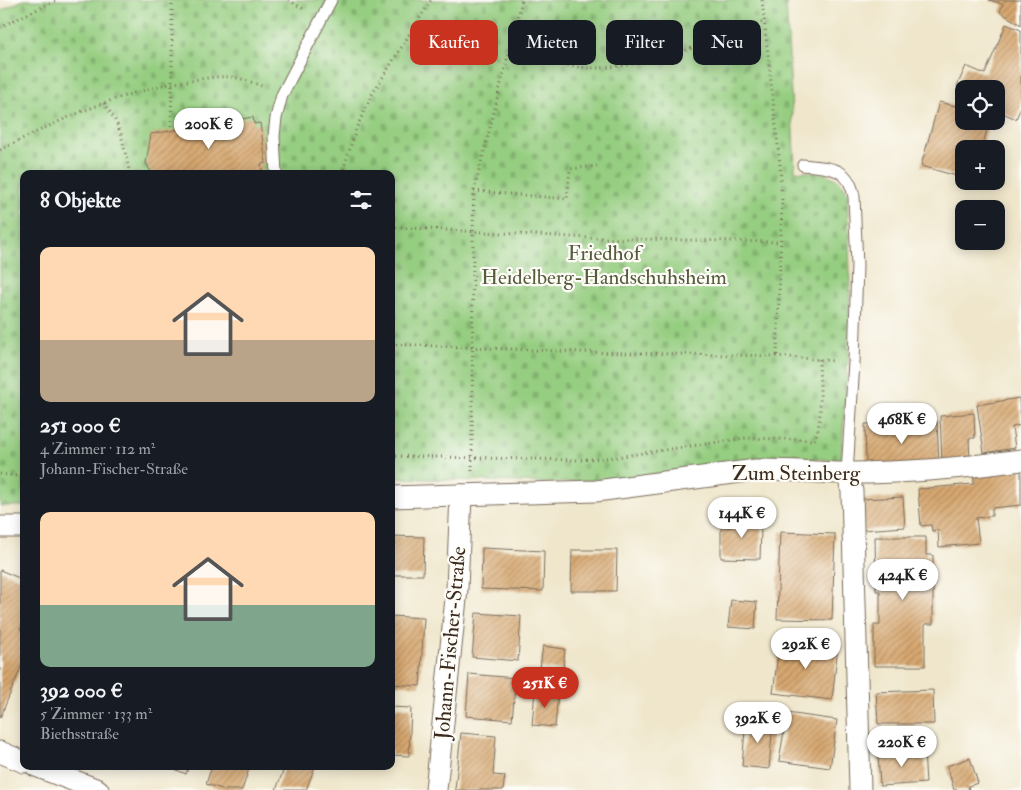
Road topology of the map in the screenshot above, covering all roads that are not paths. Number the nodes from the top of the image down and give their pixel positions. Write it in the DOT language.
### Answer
graph roads {
  1 [pos="330,0"];
  2 [pos="803,165"];
  3 [pos="276,170"];
  4 [pos="1021,460"];
  5 [pos="847,473"];
  6 [pos="467,495"];
  7 [pos="395,497"];
  8 [pos="0,527"];
  9 [pos="20,528"];
  10 [pos="0,752"];
  11 [pos="20,760"];
  12 [pos="46,770"];
  13 [pos="98,790"];
  14 [pos="436,790"];
  15 [pos="860,790"];
  1 -- 3 [label="lane"];
  2 -- 5 [label="lane"];
  4 -- 5 [label="street, Zum Steinberg"];
  5 -- 6 [label="street, Zum Steinberg"];
  5 -- 15 [label="street"];
  6 -- 7 [label="street, Zum Steinberg"];
  6 -- 14 [label="street, Johann-Fischer-Straße"];
  8 -- 9 [label="street"];
  10 -- 11 [label="street"];
  12 -- 13 [label="street"];
}
